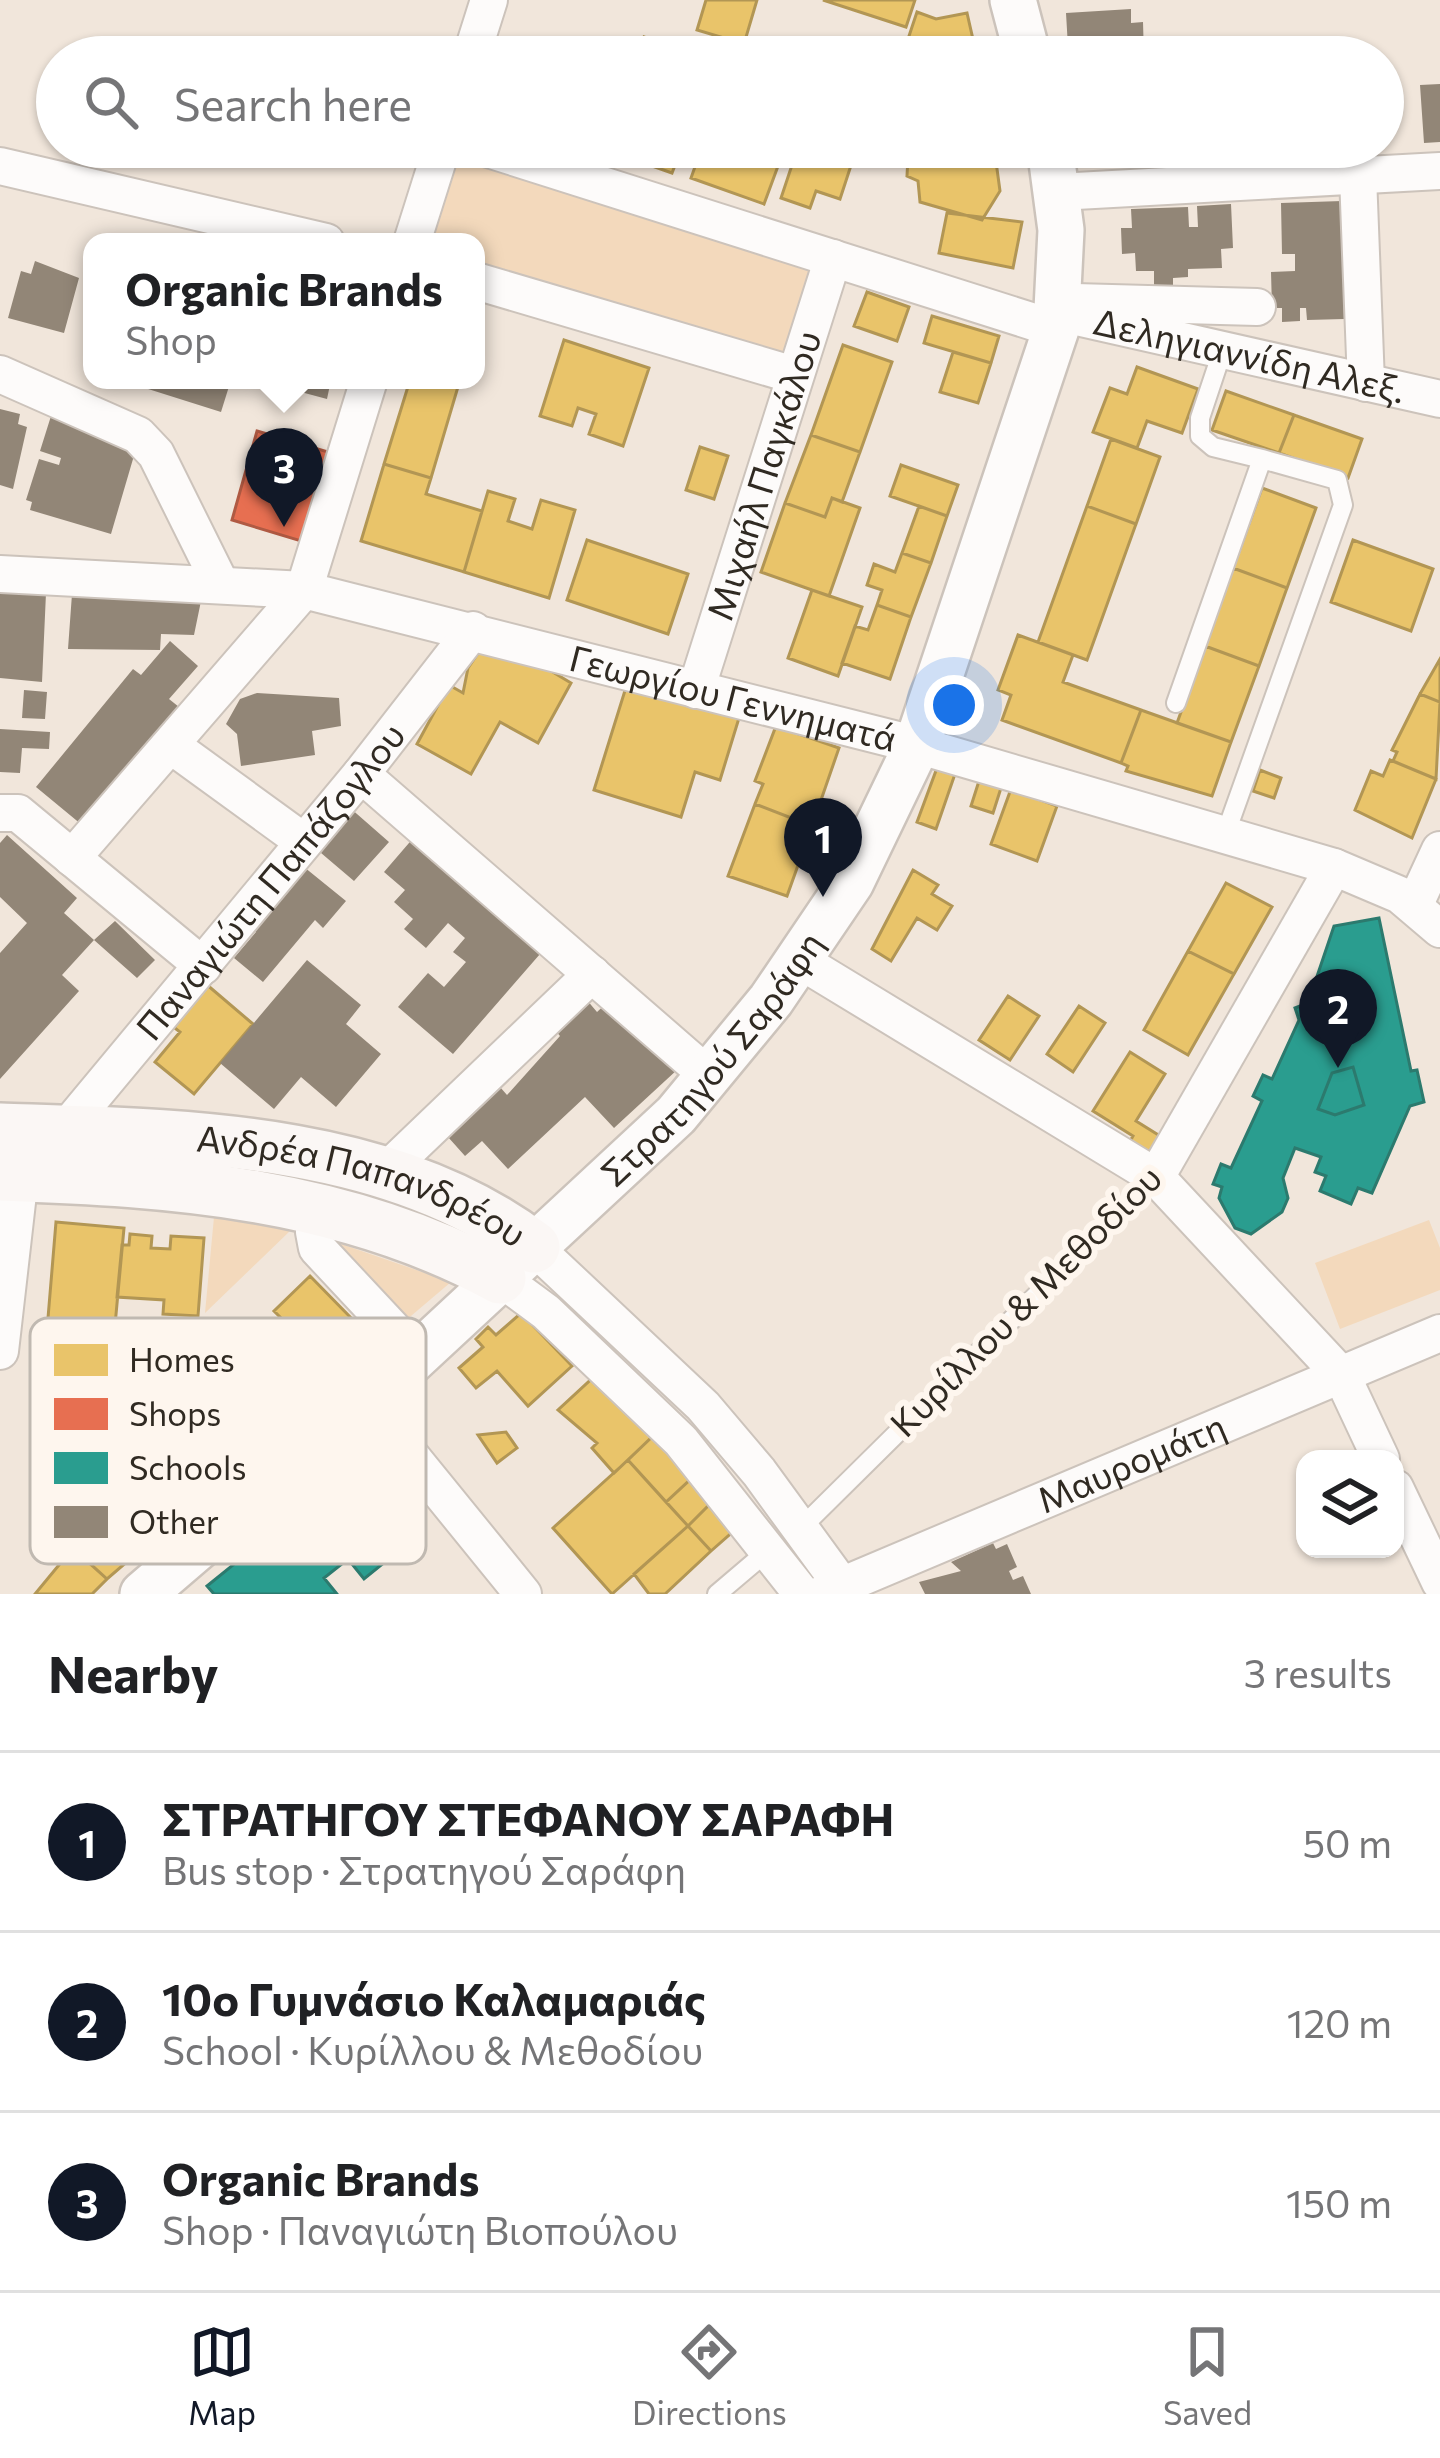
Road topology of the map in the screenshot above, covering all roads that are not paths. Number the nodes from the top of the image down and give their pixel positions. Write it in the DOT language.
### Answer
graph roads {
  1 [pos="488,0"];
  2 [pos="1013,0"];
  3 [pos="477,36"];
  4 [pos="1022,36"];
  5 [pos="0,166"];
  6 [pos="435,168"];
  7 [pos="548,168"];
  8 [pos="1054,168"];
  9 [pos="1440,171"];
  10 [pos="1358,176"];
  11 [pos="1058,192"];
  12 [pos="287,233"];
  13 [pos="415,233"];
  14 [pos="832,258"];
  15 [pos="485,284"];
  16 [pos="1257,307"];
  17 [pos="1058,314"];
  18 [pos="1222,352"];
  19 [pos="0,374"];
  20 [pos="794,375"];
  21 [pos="1366,382"];
  22 [pos="366,389"];
  23 [pos="1440,399"];
  24 [pos="1262,459"];
  25 [pos="0,574"];
  26 [pos="221,585"];
  27 [pos="304,590"];
  28 [pos="473,629"];
  29 [pos="696,690"];
  30 [pos="1176,703"];
  31 [pos="172,746"];
  32 [pos="917,746"];
  33 [pos="361,774"];
  34 [pos="0,813"];
  35 [pos="1224,838"];
  36 [pos="304,842"];
  37 [pos="1440,850"];
  38 [pos="72,858"];
  39 [pos="1334,867"];
  40 [pos="1428,917"];
  41 [pos="800,959"];
  42 [pos="202,966"];
  43 [pos="592,974"];
  44 [pos="710,1077"];
  45 [pos="0,1129"];
  46 [pos="64,1131"];
  47 [pos="384,1173"];
  48 [pos="10,1175"];
  49 [pos="1156,1177"];
  50 [pos="321,1207"];
  51 [pos="517,1263"];
  52 [pos="382,1318"];
  53 [pos="1440,1334"];
  54 [pos="426,1347"];
  55 [pos="0,1351"];
  56 [pos="1342,1376"];
  57 [pos="1377,1450"];
  58 [pos="426,1475"];
  59 [pos="1404,1507"];
  60 [pos="785,1539"];
  61 [pos="187,1564"];
  62 [pos="1440,1582"];
  63 [pos="159,1589"];
  64 [pos="837,1591"];
  65 [pos="523,1594"];
  66 [pos="717,1594"];
  67 [pos="802,1594"];
  1 -- 3 [label="street"];
  2 -- 4 [label="street"];
  5 -- 12 [label="street"];
  6 -- 13 [label="street"];
  7 -- 14 [label="street"];
  8 -- 11 [label="street, Στρατηγού Σαράφη"];
  9 -- 10 [label="street"];
  10 -- 11 [label="street"];
  10 -- 21 [label="street"];
  11 -- 17 [label="street, Στρατηγού Σαράφη"];
  14 -- 17 [label="street"];
  14 -- 20 [label="street, Μιχαήλ Παγκάλου"];
  15 -- 20 [label="street"];
  16 -- 17 [label="street"];
  17 -- 18 [label="street, Δεληγιαννίδη Αλεξ."];
  17 -- 32 [label="street, Στρατηγού Σαράφη"];
  18 -- 21 [label="street, Δεληγιαννίδη Αλεξ."];
  18 -- 24 [label="lane"];
  19 -- 26 [label="street"];
  20 -- 29 [label="street, Μιχαήλ Παγκάλου"];
  21 -- 23 [label="street, Δεληγιαννίδη Αλεξ."];
  22 -- 27 [label="street"];
  24 -- 30 [label="lane"];
  24 -- 35 [label="lane"];
  25 -- 26 [label="street, Γεωργίου Γεννηματά"];
  26 -- 27 [label="street, Γεωργίου Γεννηματά"];
  27 -- 28 [label="street, Γεωργίου Γεννηματά"];
  27 -- 31 [label="street"];
  28 -- 29 [label="street, Γεωργίου Γεννηματά"];
  28 -- 33 [label="street, Παναγιώτη Παπάζογλου"];
  29 -- 32 [label="street, Γεωργίου Γεννηματά"];
  31 -- 36 [label="street"];
  31 -- 38 [label="street"];
  32 -- 35 [label="street, Γεωργίου Γεννηματά"];
  32 -- 41 [label="street, Στρατηγού Σαράφη"];
  33 -- 36 [label="street, Παναγιώτη Παπάζογλου"];
  33 -- 43 [label="street"];
  34 -- 38 [label="street"];
  35 -- 39 [label="street, Γεωργίου Γεννηματά"];
  36 -- 42 [label="street, Παναγιώτη Παπάζογλου"];
  37 -- 40 [label="street"];
  38 -- 42 [label="street"];
  39 -- 40 [label="street, Γεωργίου Γεννηματά"];
  39 -- 49 [label="street, Κυρίλλου & Μεθοδίου"];
  41 -- 44 [label="street, Στρατηγού Σαράφη"];
  41 -- 49 [label="street"];
  42 -- 46 [label="street, Παναγιώτη Παπάζογλου"];
  43 -- 44 [label="street"];
  43 -- 47 [label="street"];
  44 -- 51 [label="street, Στρατηγού Σαράφη"];
  45 -- 46 [label="main road, Ανδρέα Παπανδρέου"];
  46 -- 47 [label="main road, Ανδρέα Παπανδρέου"];
  47 -- 51 [label="main road, Ανδρέα Παπανδρέου"];
  48 -- 50 [label="main road, Ανδρέα Παπανδρέου"];
  48 -- 55 [label="street"];
  49 -- 56 [label="street"];
  49 -- 60 [label="lane, Κυρίλλου & Μεθοδίου"];
  50 -- 51 [label="main road, Ανδρέα Παπανδρέου"];
  50 -- 52 [label="street"];
  51 -- 54 [label="street, Στρατηγού Σαράφη"];
  51 -- 60 [label="street, Ανδρέα Παπανδρέου"];
  53 -- 56 [label="street, Μαυρομάτη"];
  56 -- 57 [label="street"];
  56 -- 64 [label="street, Μαυρομάτη"];
  58 -- 65 [label="street"];
  59 -- 62 [label="street"];
  60 -- 64 [label="street, Ανδρέα Παπανδρέου"];
  60 -- 66 [label="lane, Κυρίλλου & Μεθοδίου"];
  60 -- 67 [label="street, Ανδρέα Παπανδρέου"];
  61 -- 63 [label="street, Στρατηγού Σαράφη"];
}
